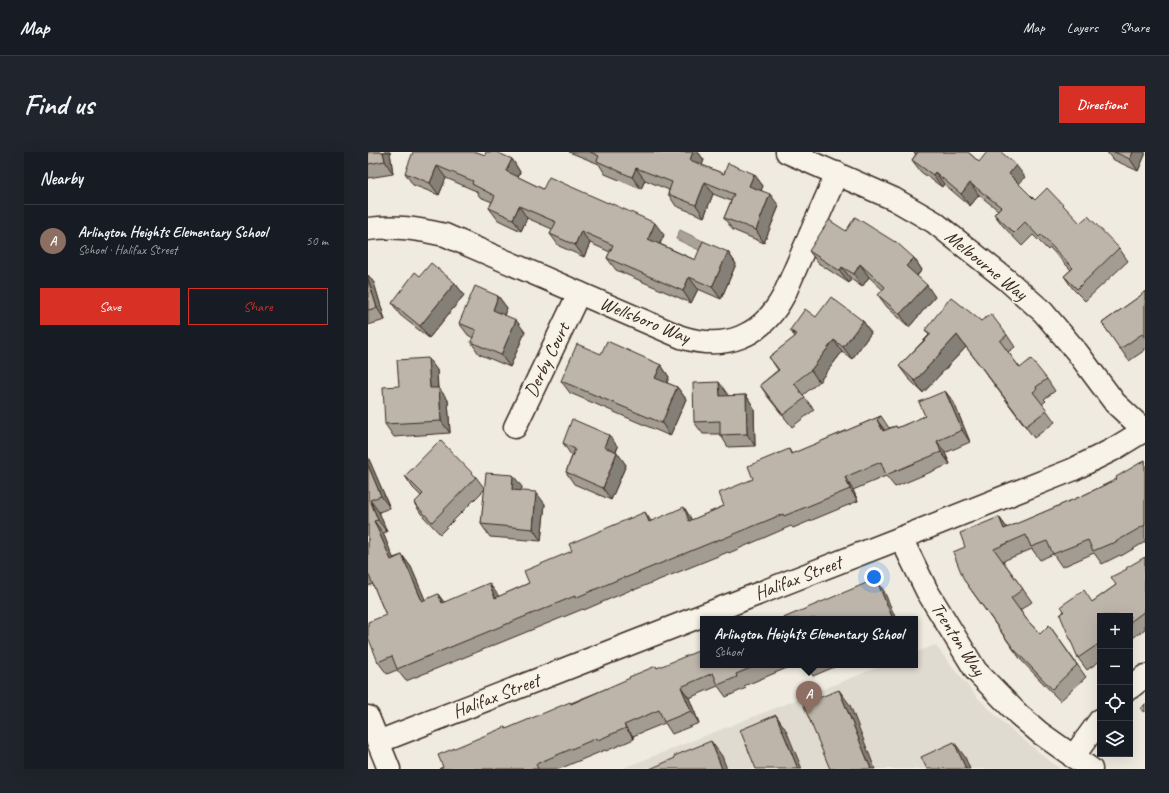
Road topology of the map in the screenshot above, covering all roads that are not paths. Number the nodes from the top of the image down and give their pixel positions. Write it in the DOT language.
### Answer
graph roads {
  1 [pos="787,152"];
  2 [pos="837,173"];
  3 [pos="368,229"];
  4 [pos="579,293"];
  5 [pos="515,427"];
  6 [pos="1144,430"];
  7 [pos="902,538"];
  8 [pos="702,616"];
  9 [pos="700,617"];
  10 [pos="1145,676"];
  11 [pos="1133,686"];
  12 [pos="368,717"];
  13 [pos="1099,721"];
  14 [pos="378,742"];
  15 [pos="1073,757"];
  16 [pos="389,769"];
  17 [pos="1091,769"];
  1 -- 2 [label="street, Melbourne Way"];
  2 -- 4 [label="street, Wellsboro Way"];
  2 -- 6 [label="street, Melbourne Way"];
  3 -- 4 [label="street, Wellsboro Way"];
  4 -- 5 [label="street, Derby Court"];
  6 -- 7 [label="street, Halifax Street"];
  7 -- 8 [label="street, Halifax Street"];
  7 -- 15 [label="street, Trenton Way"];
  9 -- 14 [label="street, Halifax Street"];
  10 -- 11 [label="street"];
  12 -- 14 [label="street"];
  13 -- 15 [label="street"];
  14 -- 16 [label="street"];
  15 -- 17 [label="street, Trenton Way"];
}
